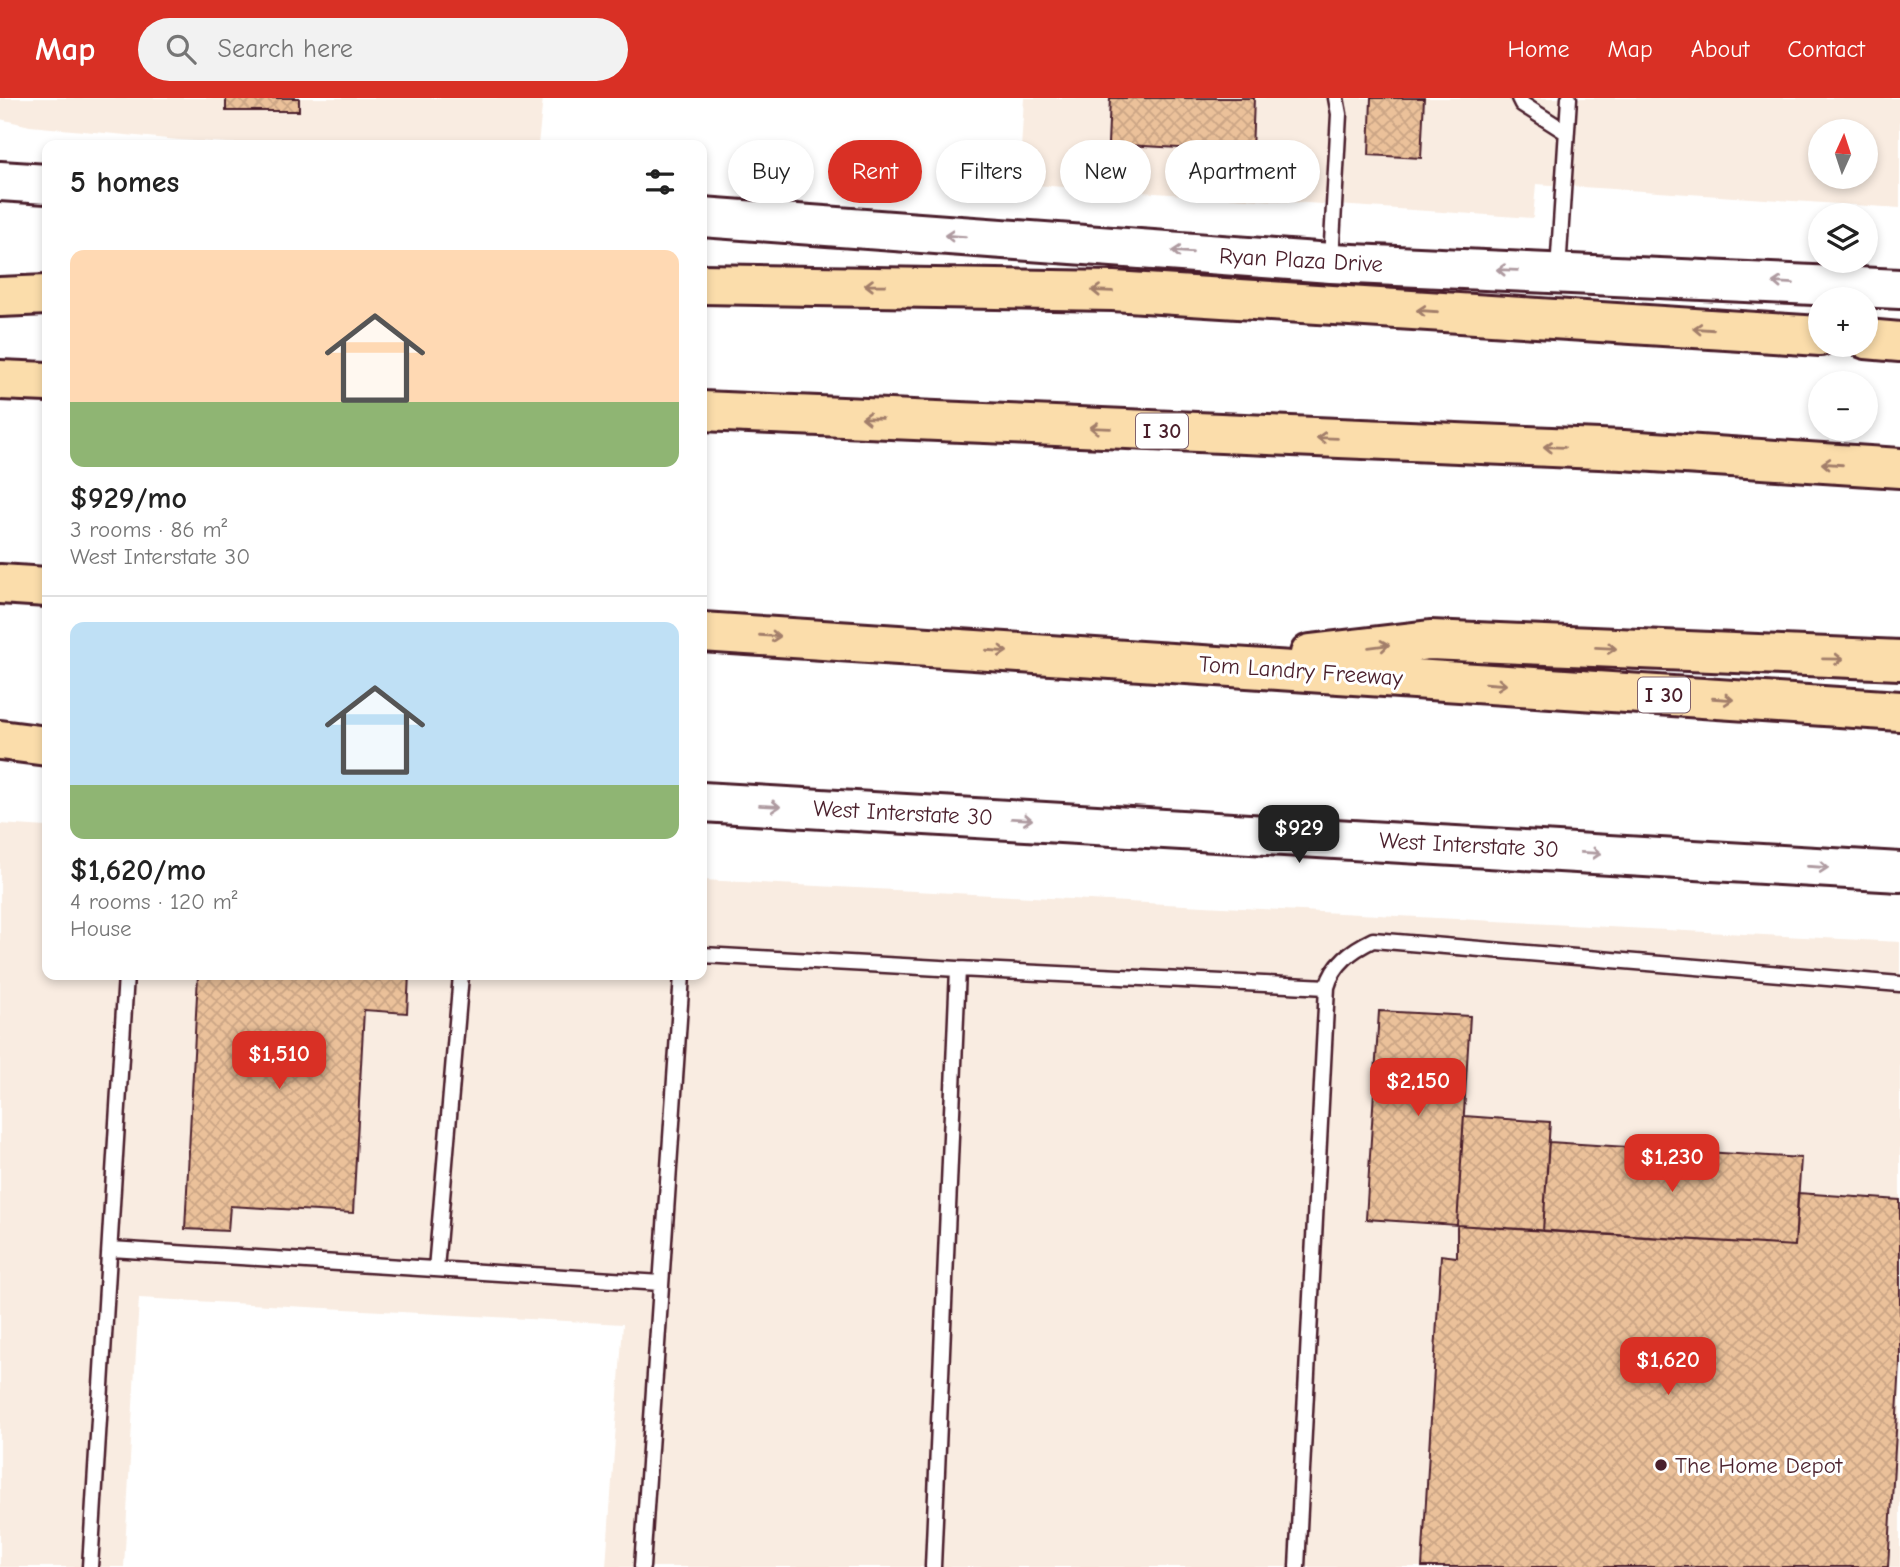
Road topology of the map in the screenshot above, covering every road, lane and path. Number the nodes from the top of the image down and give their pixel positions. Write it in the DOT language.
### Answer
graph roads {
  1 [pos="1336,98"];
  2 [pos="1519,98"];
  3 [pos="1569,98"];
  4 [pos="1566,132"];
  5 [pos="0,181"];
  6 [pos="42,184"];
  7 [pos="707,218"];
  8 [pos="1331,263"];
  9 [pos="1558,272"];
  10 [pos="707,284"];
  11 [pos="1900,289"];
  12 [pos="42,295"];
  13 [pos="0,297"];
  14 [pos="1808,336"];
  15 [pos="1878,340"];
  16 [pos="1900,342"];
  17 [pos="0,380"];
  18 [pos="42,382"];
  19 [pos="707,411"];
  20 [pos="1900,468"];
  21 [pos="0,584"];
  22 [pos="42,587"];
  23 [pos="707,632"];
  24 [pos="1900,660"];
  25 [pos="1214,665"];
  26 [pos="1900,711"];
  27 [pos="0,740"];
  28 [pos="42,745"];
  29 [pos="0,756"];
  30 [pos="42,759"];
  31 [pos="707,802"];
  32 [pos="1900,872"];
  33 [pos="707,955"];
  34 [pos="958,969"];
  35 [pos="126,980"];
  36 [pos="461,980"];
  37 [pos="682,980"];
  38 [pos="1900,984"];
  39 [pos="1327,987"];
  40 [pos="111,1249"];
  41 [pos="436,1269"];
  42 [pos="661,1283"];
  43 [pos="90,1567"];
  44 [pos="642,1567"];
  45 [pos="933,1567"];
  46 [pos="1297,1567"];
  1 -- 8 [label="lane"];
  2 -- 4 [label="lane"];
  3 -- 4 [label="lane"];
  4 -- 9 [label="lane"];
  5 -- 6 [label="main road"];
  8 -- 7 [label="main road, Ryan Plaza Drive, one-way"];
  9 -- 8 [label="main road, Ryan Plaza Drive, one-way"];
  11 -- 9 [label="main road, Ryan Plaza Drive, one-way"];
  14 -- 10 [label="highway, one-way"];
  12 -- 13 [label="highway"];
  15 -- 16 [label="highway"];
  17 -- 18 [label="highway"];
  20 -- 19 [label="highway, I 30, one-way"];
  21 -- 22 [label="highway"];
  23 -- 25 [label="highway, Tom Landry Freeway / I 30, one-way"];
  25 -- 24 [label="highway, I 30, one-way"];
  25 -- 26 [label="highway, Tom Landry Freeway / I 30, one-way"];
  27 -- 28 [label="highway"];
  29 -- 30 [label="main road"];
  31 -- 32 [label="main road, West Interstate 30, one-way"];
  33 -- 34 [label="lane"];
  34 -- 39 [label="lane"];
  34 -- 45 [label="lane"];
  35 -- 40 [label="lane"];
  36 -- 41 [label="lane"];
  37 -- 42 [label="lane"];
  38 -- 39 [label="lane"];
  39 -- 46 [label="lane"];
  40 -- 41 [label="lane"];
  40 -- 43 [label="lane"];
  41 -- 42 [label="lane"];
  42 -- 44 [label="lane"];
}
